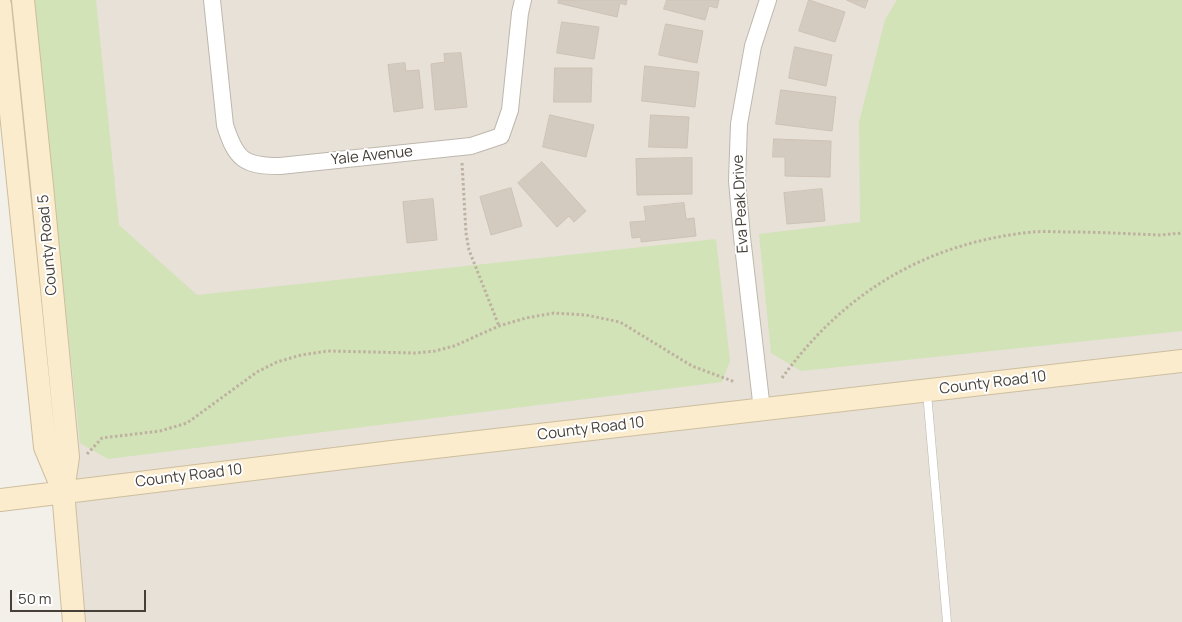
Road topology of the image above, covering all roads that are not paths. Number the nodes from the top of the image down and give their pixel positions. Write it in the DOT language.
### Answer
graph roads {
  1 [pos="22,0"];
  2 [pos="212,0"];
  3 [pos="523,0"];
  4 [pos="768,0"];
  5 [pos="0,5"];
  6 [pos="1182,361"];
  7 [pos="926,391"];
  8 [pos="762,410"];
  9 [pos="63,491"];
  10 [pos="0,500"];
  11 [pos="74,622"];
  12 [pos="947,622"];
  1 -- 9 [label="street, County Road 5"];
  2 -- 3 [label="street, Yale Avenue"];
  4 -- 8 [label="street, Eva Peak Drive"];
  5 -- 9 [label="street, County Road 5"];
  6 -- 7 [label="street, County Road 10"];
  7 -- 8 [label="street, County Road 10"];
  7 -- 12 [label="lane"];
  8 -- 9 [label="street, County Road 10"];
  9 -- 10 [label="street, County Road 10"];
  9 -- 11 [label="street, County Road 5"];
}
